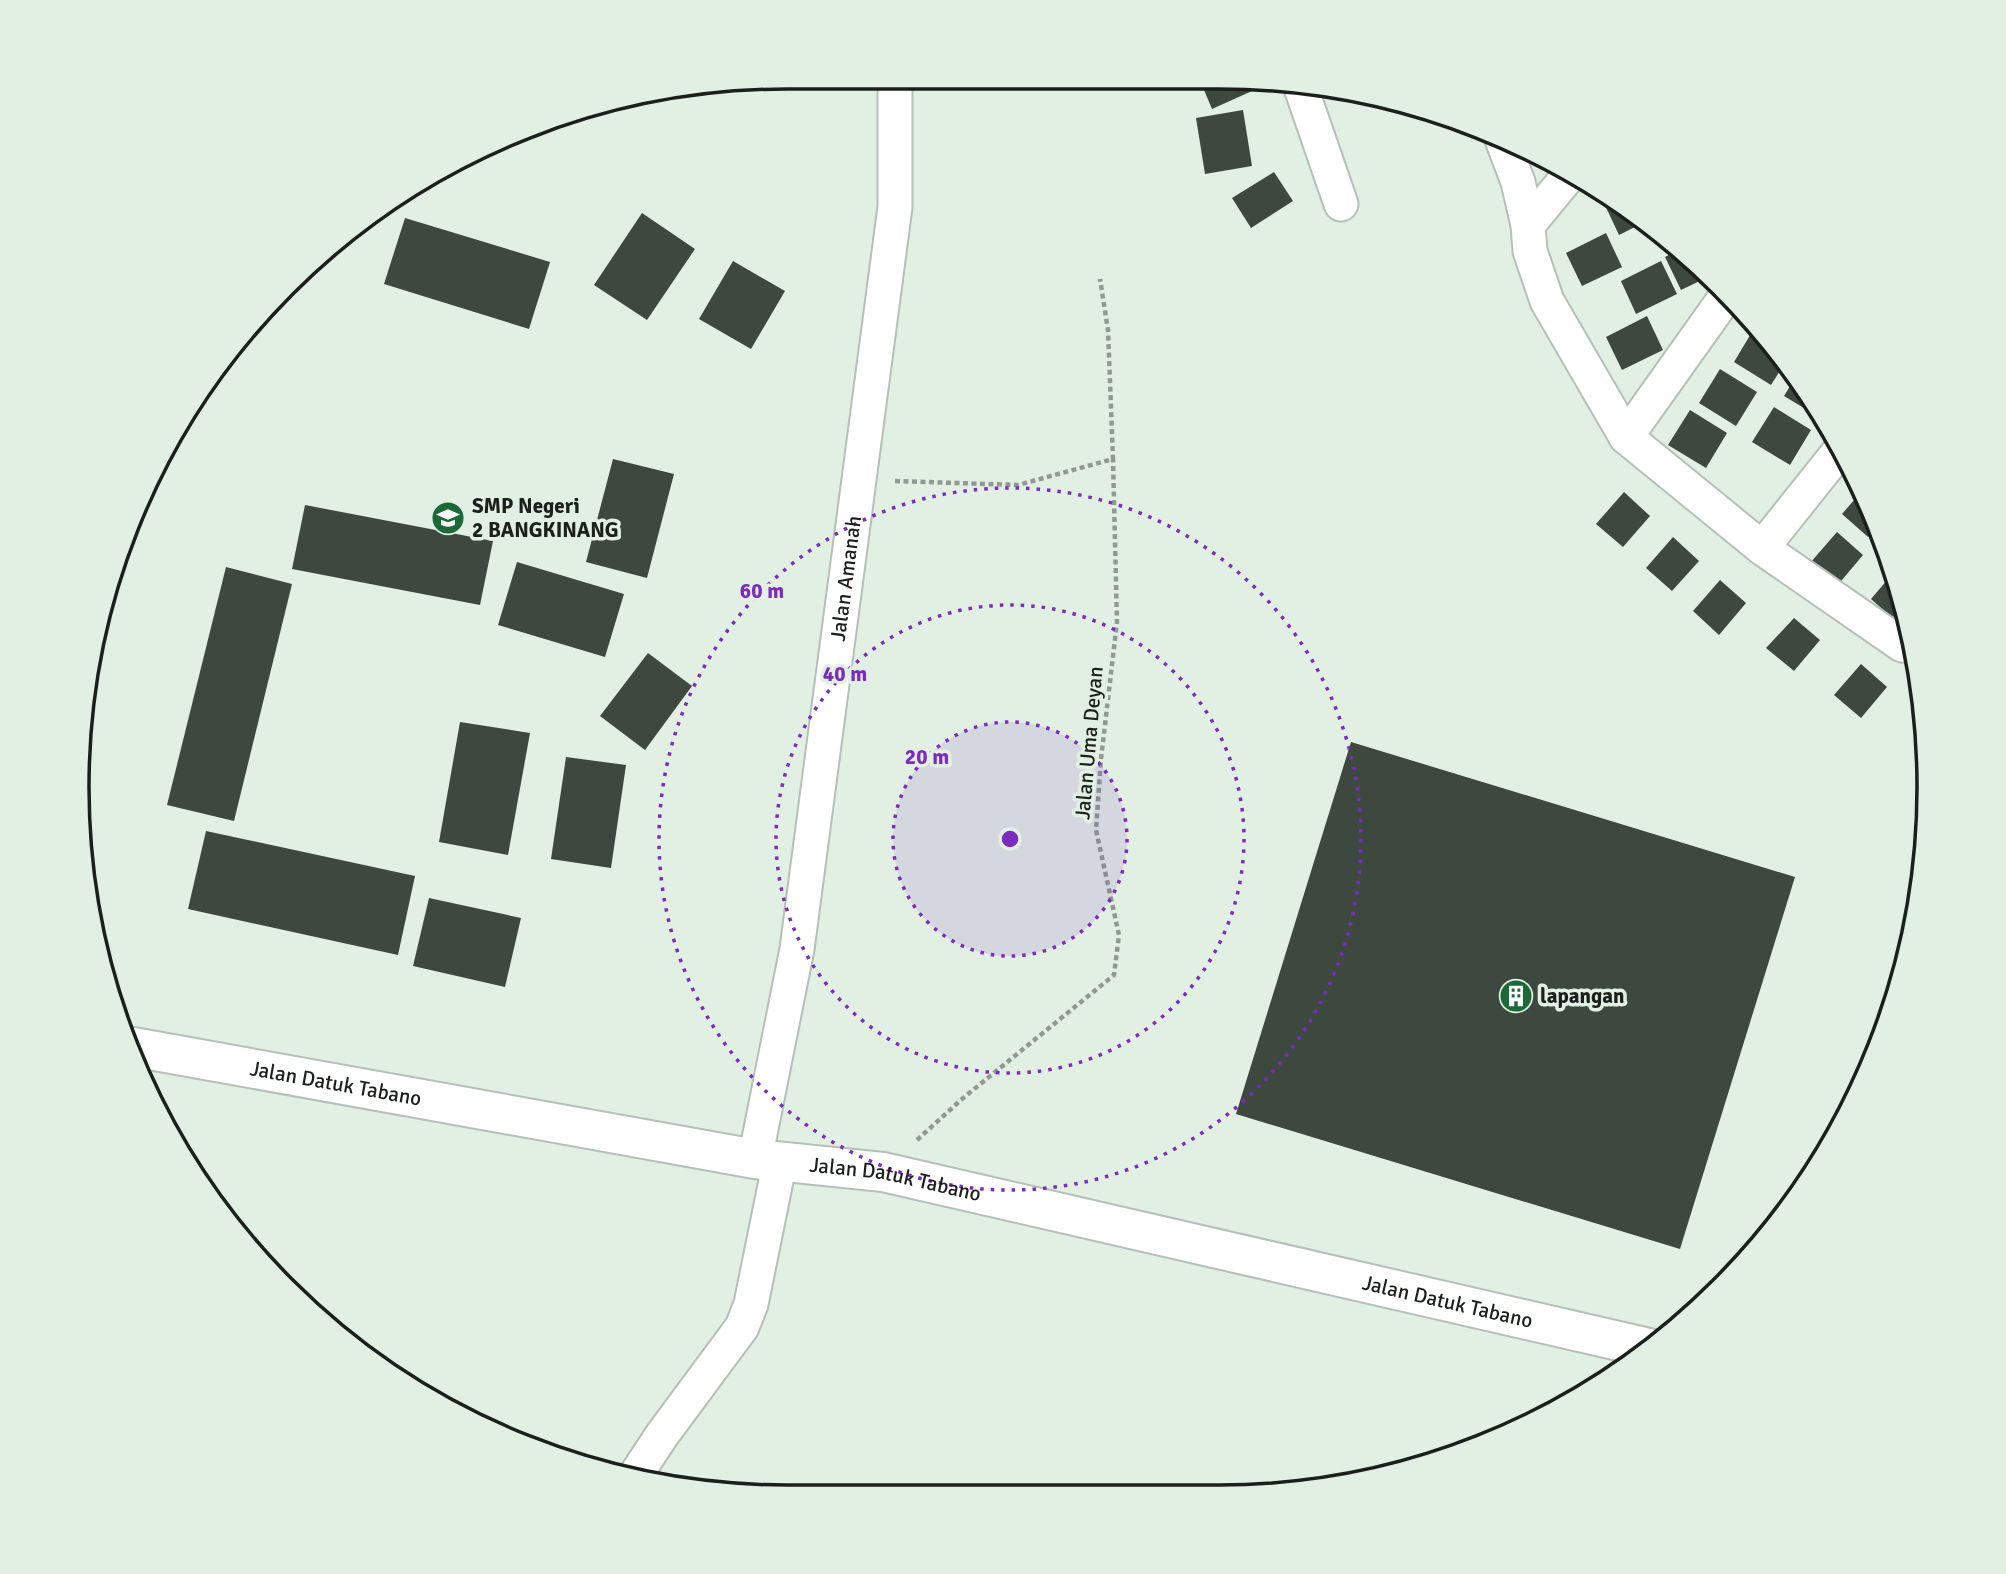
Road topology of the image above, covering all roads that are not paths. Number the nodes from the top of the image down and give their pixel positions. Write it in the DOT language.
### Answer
graph roads {
  1 [pos="895,89"];
  2 [pos="1303,94"];
  3 [pos="1506,151"];
  4 [pos="1564,181"];
  5 [pos="1341,204"];
  6 [pos="1528,225"];
  7 [pos="1721,303"];
  8 [pos="1626,437"];
  9 [pos="1834,458"];
  10 [pos="1762,548"];
  11 [pos="1902,645"];
  12 [pos="140,1048"];
  13 [pos="768,1160"];
  14 [pos="1638,1345"];
  15 [pos="640,1469"];
  1 -- 13 [label="street, Jalan Amanah"];
  2 -- 5 [label="street"];
  3 -- 6 [label="street"];
  4 -- 6 [label="street"];
  6 -- 8 [label="street"];
  7 -- 8 [label="street"];
  8 -- 10 [label="street"];
  9 -- 10 [label="street"];
  10 -- 11 [label="street"];
  12 -- 13 [label="street, Jalan Datuk Tabano"];
  13 -- 14 [label="street, Jalan Datuk Tabano"];
  13 -- 15 [label="street, Jalan Amanah"];
}
